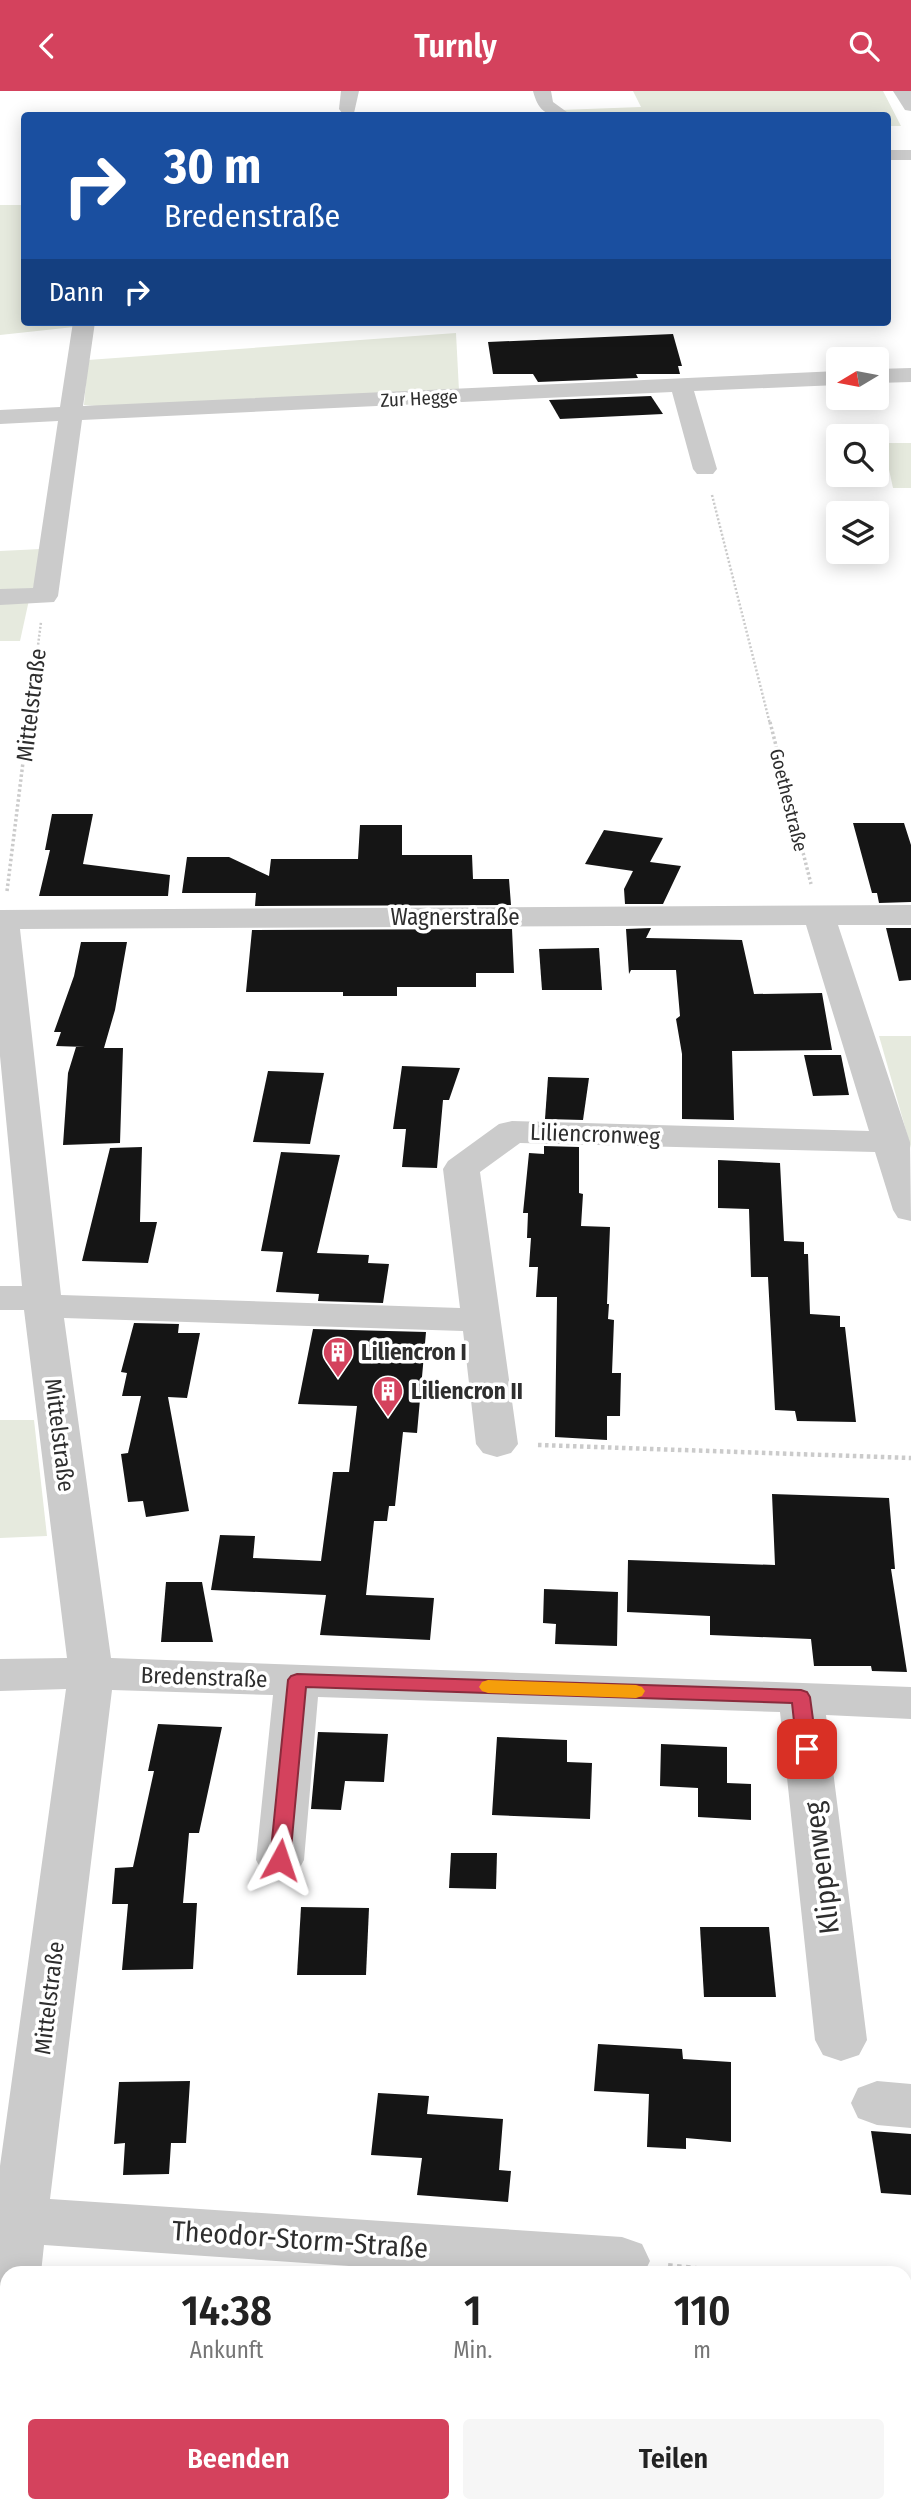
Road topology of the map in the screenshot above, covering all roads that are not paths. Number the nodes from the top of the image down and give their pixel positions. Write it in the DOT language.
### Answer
graph roads {
  1 [pos="542,91"];
  2 [pos="902,91"];
  3 [pos="911,106"];
  4 [pos="557,112"];
  5 [pos="891,155"];
  6 [pos="911,155"];
  7 [pos="83,326"];
  8 [pos="911,375"];
  9 [pos="889,376"];
  10 [pos="826,379"];
  11 [pos="681,386"];
  12 [pos="71,414"];
  13 [pos="0,417"];
  14 [pos="705,469"];
  15 [pos="0,597"];
  16 [pos="818,915"];
  17 [pos="911,915"];
  18 [pos="1,920"];
  19 [pos="11,1098"];
  20 [pos="897,1136"];
  21 [pos="911,1210"];
  22 [pos="0,1298"];
  23 [pos="43,1302"];
  24 [pos="482,1320"];
  25 [pos="498,1444"];
  26 [pos="92,1673"];
  27 [pos="0,1675"];
  28 [pos="297,1680"];
  29 [pos="801,1697"];
  30 [pos="911,1703"];
  31 [pos="280,1860"];
  32 [pos="841,2040"];
  33 [pos="622,2261"];
  34 [pos="12,2266"];
  35 [pos="344,2266"];
  1 -- 4 [label="street"];
  2 -- 3 [label="street"];
  5 -- 6 [label="street"];
  7 -- 12 [label="street"];
  8 -- 9 [label="street"];
  10 -- 11 [label="street, Zur Hegge"];
  11 -- 12 [label="street, Zur Hegge"];
  11 -- 14 [label="street"];
  12 -- 13 [label="street, Zur Hegge"];
  12 -- 15 [label="street"];
  16 -- 17 [label="street, Wagnerstraße"];
  16 -- 18 [label="street, Wagnerstraße"];
  16 -- 20 [label="street"];
  18 -- 19 [label="street, Mittelstraße"];
  19 -- 23 [label="street, Mittelstraße"];
  20 -- 21 [label="street"];
  20 -- 24 [label="street, Liliencronweg"];
  22 -- 23 [label="street"];
  23 -- 24 [label="street"];
  23 -- 26 [label="street, Mittelstraße"];
  24 -- 25 [label="street, Liliencronweg"];
  26 -- 27 [label="street, Bredenstraße"];
  26 -- 28 [label="street, Bredenstraße"];
  26 -- 34 [label="street, Mittelstraße"];
  28 -- 29 [label="street, Bredenstraße"];
  28 -- 31 [label="street"];
  29 -- 30 [label="street, Bredenstraße"];
  29 -- 32 [label="street, Klippenweg"];
  33 -- 35 [label="street, Theodor-Storm-Straße"];
}
